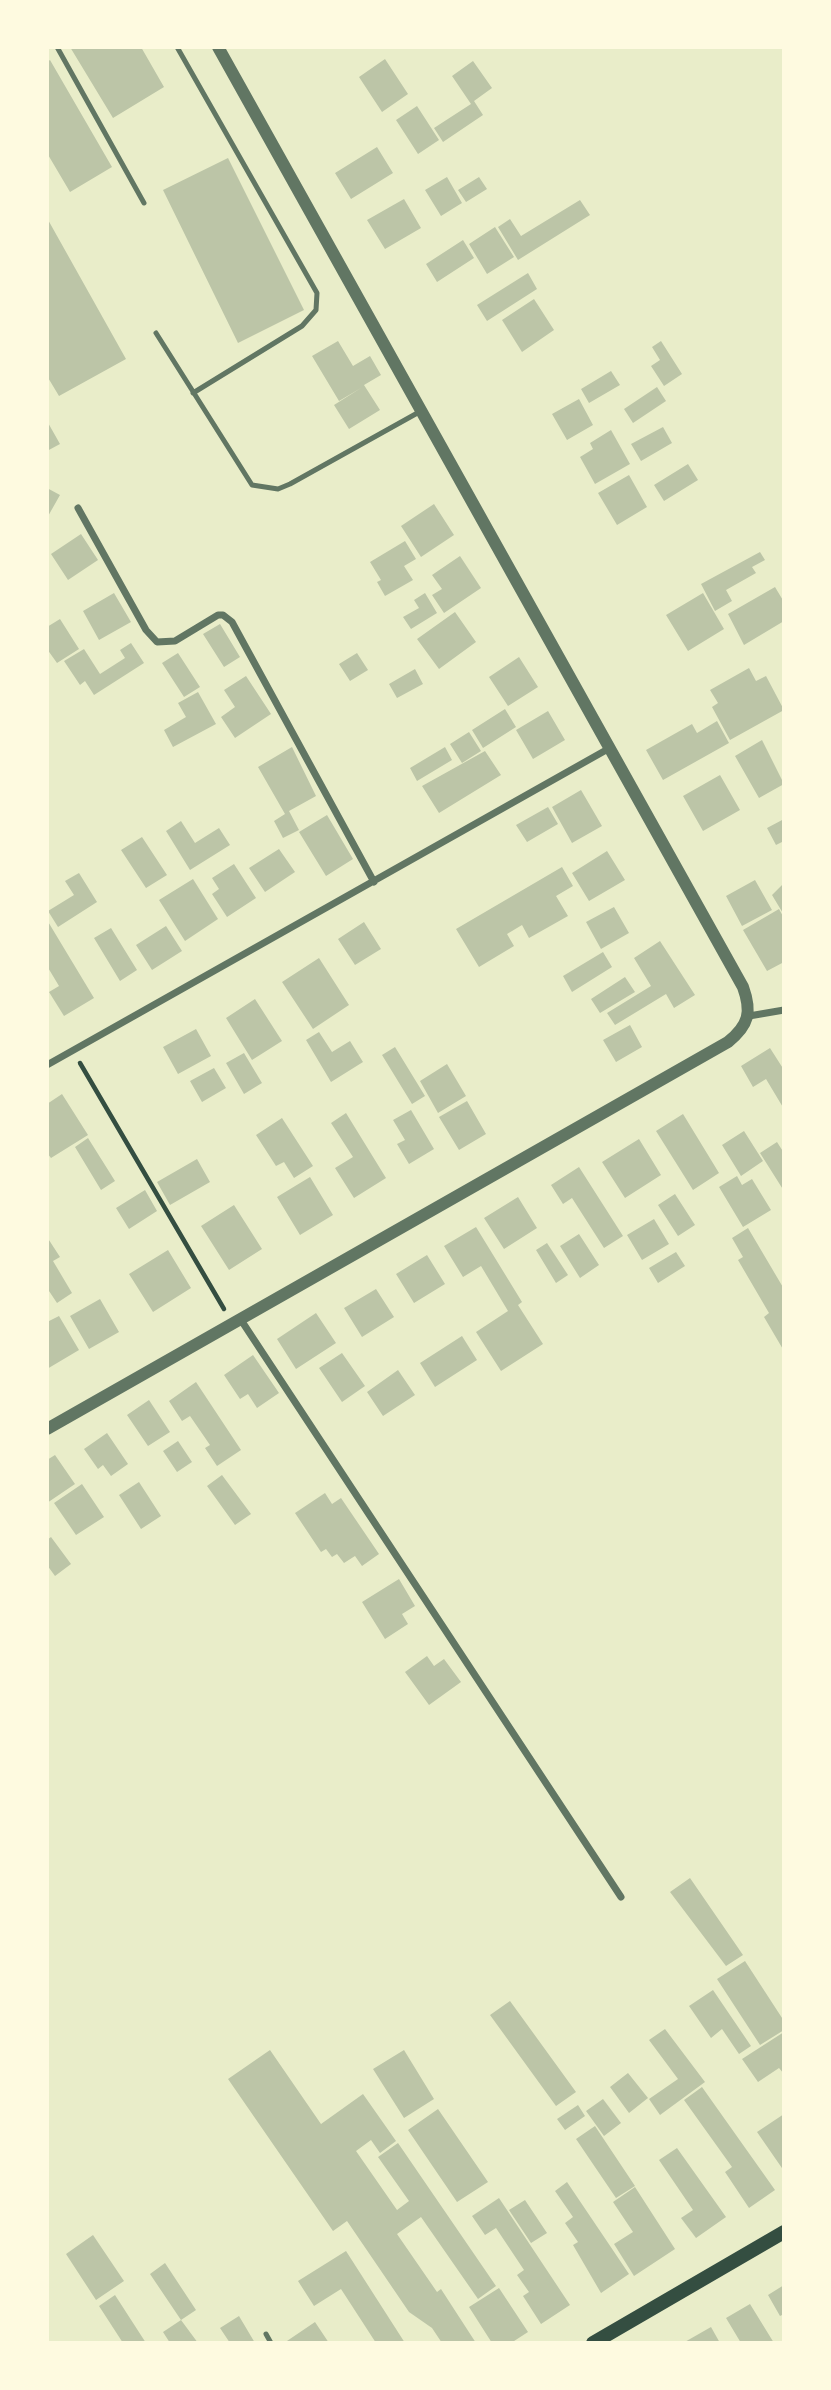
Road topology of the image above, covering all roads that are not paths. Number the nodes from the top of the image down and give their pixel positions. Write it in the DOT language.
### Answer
graph roads {
  1 [pos="57,47"];
  2 [pos="177,47"];
  3 [pos="218,47"];
  4 [pos="144,203"];
  5 [pos="156,333"];
  6 [pos="193,393"];
  7 [pos="421,411"];
  8 [pos="78,508"];
  9 [pos="608,749"];
  10 [pos="374,881"];
  11 [pos="784,1010"];
  12 [pos="749,1016"];
  13 [pos="47,1065"];
  14 [pos="237,1322"];
  15 [pos="47,1429"];
  16 [pos="621,1897"];
  17 [pos="784,2232"];
  18 [pos="266,2334"];
  19 [pos="271,2343"];
  20 [pos="593,2343"];
  1 -- 4 [label="lane"];
  2 -- 6 [label="lane"];
  3 -- 7 [label="street"];
  5 -- 6 [label="lane"];
  6 -- 7 [label="lane"];
  7 -- 9 [label="street"];
  8 -- 10 [label="street"];
  9 -- 10 [label="street"];
  9 -- 12 [label="street"];
  10 -- 13 [label="street"];
  11 -- 12 [label="street"];
  12 -- 14 [label="street"];
  14 -- 15 [label="street"];
  14 -- 16 [label="street"];
  17 -- 20 [label="main road"];
  18 -- 19 [label="lane"];
}
